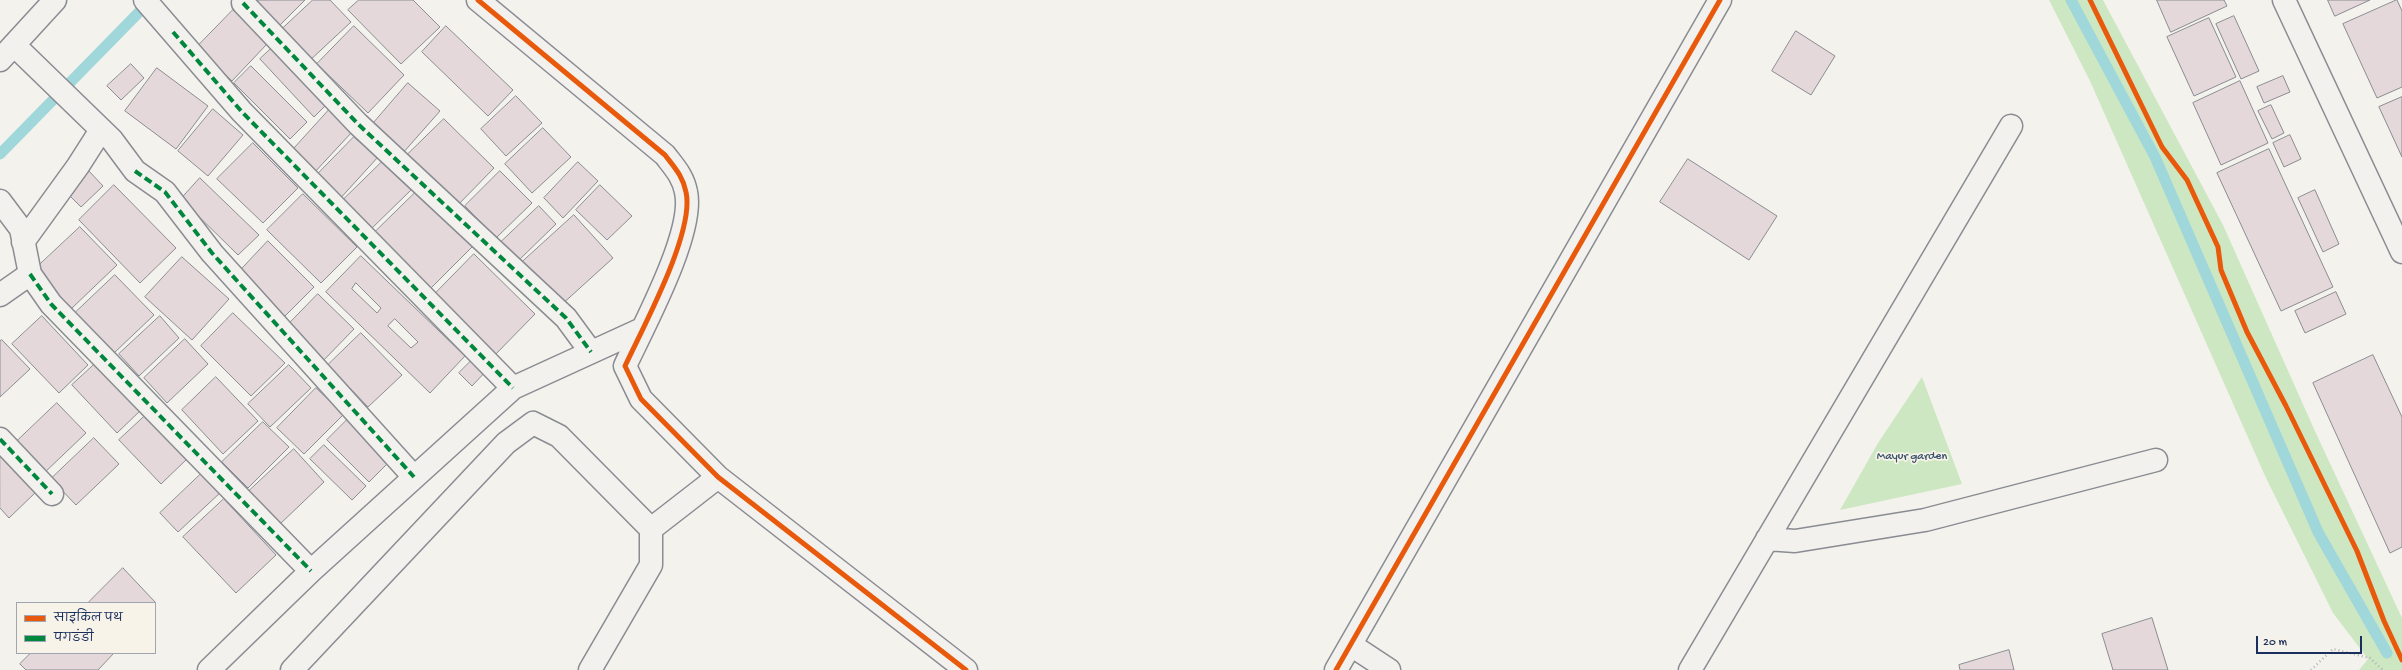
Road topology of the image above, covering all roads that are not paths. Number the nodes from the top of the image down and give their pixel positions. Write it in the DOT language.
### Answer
graph roads {
  1 [pos="55,0"];
  2 [pos="146,0"];
  3 [pos="478,0"];
  4 [pos="1720,0"];
  5 [pos="2284,0"];
  6 [pos="243,3"];
  7 [pos="7,52"];
  8 [pos="2011,126"];
  9 [pos="101,130"];
  10 [pos="6,208"];
  11 [pos="23,242"];
  12 [pos="2402,252"];
  13 [pos="30,274"];
  14 [pos="0,295"];
  15 [pos="642,329"];
  16 [pos="591,352"];
  17 [pos="513,388"];
  18 [pos="0,438"];
  19 [pos="2156,460"];
  20 [pos="414,477"];
  21 [pos="718,477"];
  22 [pos="52,494"];
  23 [pos="651,529"];
  24 [pos="1766,539"];
  25 [pos="312,570"];
  26 [pos="1351,645"];
  27 [pos="208,670"];
  28 [pos="292,670"];
  29 [pos="590,670"];
  30 [pos="966,670"];
  31 [pos="1336,670"];
  32 [pos="1389,670"];
  33 [pos="1690,670"];
  1 -- 7 [label="street"];
  2 -- 17 [label="street"];
  3 -- 15 [label="street"];
  4 -- 26 [label="street"];
  5 -- 12 [label="street"];
  6 -- 16 [label="street"];
  7 -- 9 [label="street"];
  8 -- 24 [label="street"];
  9 -- 11 [label="street"];
  9 -- 20 [label="street"];
  10 -- 11 [label="street"];
  11 -- 13 [label="street"];
  13 -- 14 [label="street"];
  13 -- 25 [label="street"];
  15 -- 16 [label="street"];
  15 -- 21 [label="street"];
  16 -- 17 [label="street"];
  17 -- 20 [label="street"];
  18 -- 22 [label="street"];
  19 -- 24 [label="street"];
  20 -- 25 [label="street"];
  21 -- 23 [label="street"];
  21 -- 30 [label="street"];
  23 -- 28 [label="street"];
  23 -- 29 [label="street"];
  24 -- 33 [label="street"];
  25 -- 27 [label="street"];
  26 -- 31 [label="street"];
  26 -- 32 [label="street"];
}
